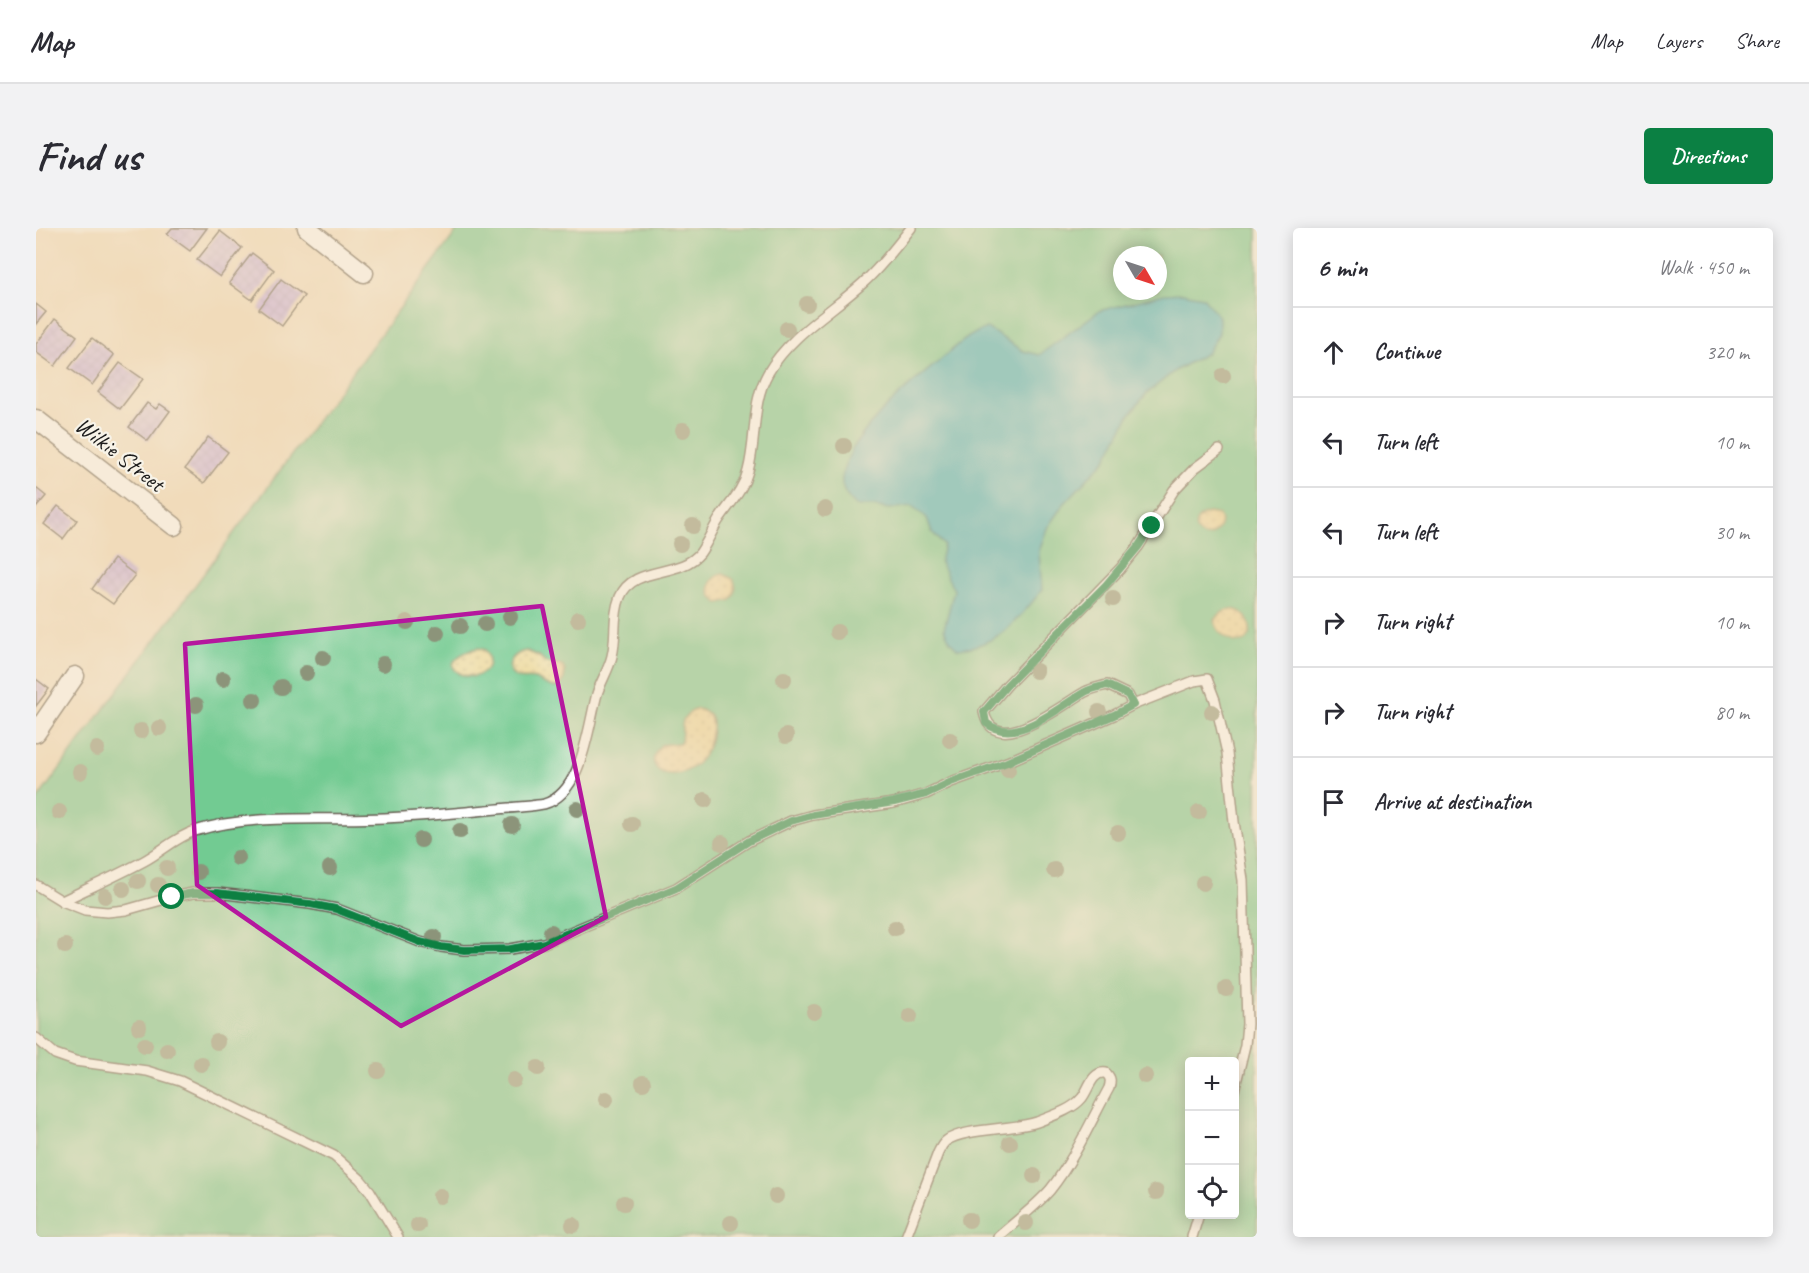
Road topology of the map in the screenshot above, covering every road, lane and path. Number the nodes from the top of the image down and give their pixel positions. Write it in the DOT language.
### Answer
graph roads {
  1 [pos="307,228"];
  2 [pos="911,228"];
  3 [pos="364,273"];
  4 [pos="36,419"];
  5 [pos="1219,450"];
  6 [pos="174,526"];
  7 [pos="75,676"];
  8 [pos="1133,705"];
  9 [pos="36,733"];
  10 [pos="36,885"];
  11 [pos="62,901"];
  12 [pos="36,1038"];
  13 [pos="1239,1070"];
  14 [pos="1198,1219"];
  15 [pos="398,1237"];
  16 [pos="906,1237"];
  17 [pos="998,1237"];
  18 [pos="1192,1237"];
  1 -- 3 [label="street"];
  2 -- 11 [label="lane"];
  4 -- 6 [label="street, Wilkie Street"];
  5 -- 8 [label="lane"];
  7 -- 9 [label="street"];
  8 -- 11 [label="lane"];
  8 -- 13 [label="lane"];
  10 -- 11 [label="lane"];
  12 -- 15 [label="lane"];
  14 -- 18 [label="lane"];
  16 -- 17 [label="lane"];
}
